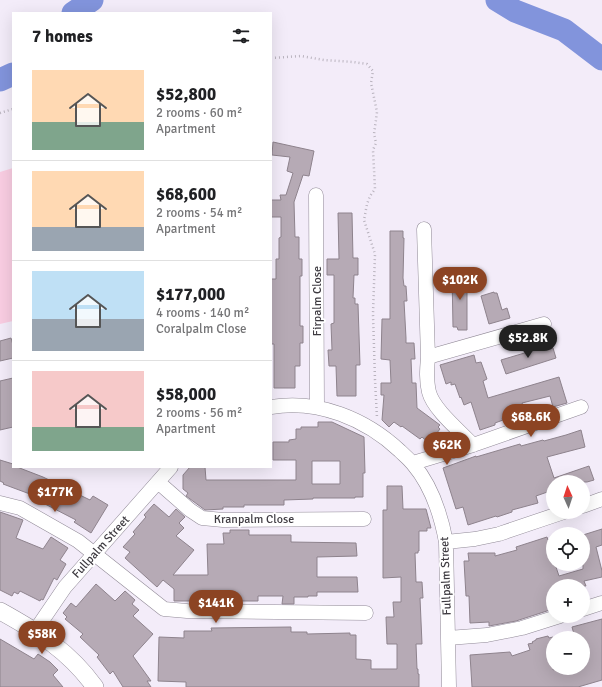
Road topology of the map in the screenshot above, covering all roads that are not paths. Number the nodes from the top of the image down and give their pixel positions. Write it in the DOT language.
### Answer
graph roads {
  1 [pos="316,195"];
  2 [pos="424,229"];
  3 [pos="544,324"];
  4 [pos="428,357"];
  5 [pos="272,407"];
  6 [pos="317,407"];
  7 [pos="581,407"];
  8 [pos="474,445"];
  9 [pos="413,463"];
  10 [pos="170,468"];
  11 [pos="158,482"];
  12 [pos="602,499"];
  13 [pos="0,503"];
  14 [pos="590,503"];
  15 [pos="546,518"];
  16 [pos="364,519"];
  17 [pos="446,542"];
  18 [pos="95,554"];
  19 [pos="602,603"];
  20 [pos="590,607"];
  21 [pos="0,611"];
  22 [pos="366,613"];
  23 [pos="546,620"];
  24 [pos="35,631"];
  25 [pos="448,638"];
  26 [pos="95,687"];
  27 [pos="449,687"];
  1 -- 6 [label="street, Firpalm Close"];
  2 -- 4 [label="street"];
  3 -- 4 [label="street"];
  4 -- 8 [label="street"];
  5 -- 6 [label="street, Fullpalm Street"];
  6 -- 9 [label="street, Fullpalm Street"];
  7 -- 8 [label="street"];
  8 -- 9 [label="street"];
  9 -- 17 [label="street, Fullpalm Street"];
  10 -- 11 [label="street, Fullpalm Street"];
  11 -- 16 [label="street, Kranpalm Close"];
  11 -- 18 [label="street, Fullpalm Street"];
  12 -- 14 [label="street"];
  13 -- 18 [label="street"];
  15 -- 17 [label="street"];
  17 -- 25 [label="street, Fullpalm Street"];
  18 -- 22 [label="street"];
  18 -- 24 [label="street, Fullpalm Street"];
  19 -- 20 [label="street"];
  21 -- 24 [label="street"];
  23 -- 25 [label="street"];
  24 -- 26 [label="street"];
  25 -- 27 [label="street, Fullpalm Street"];
}
